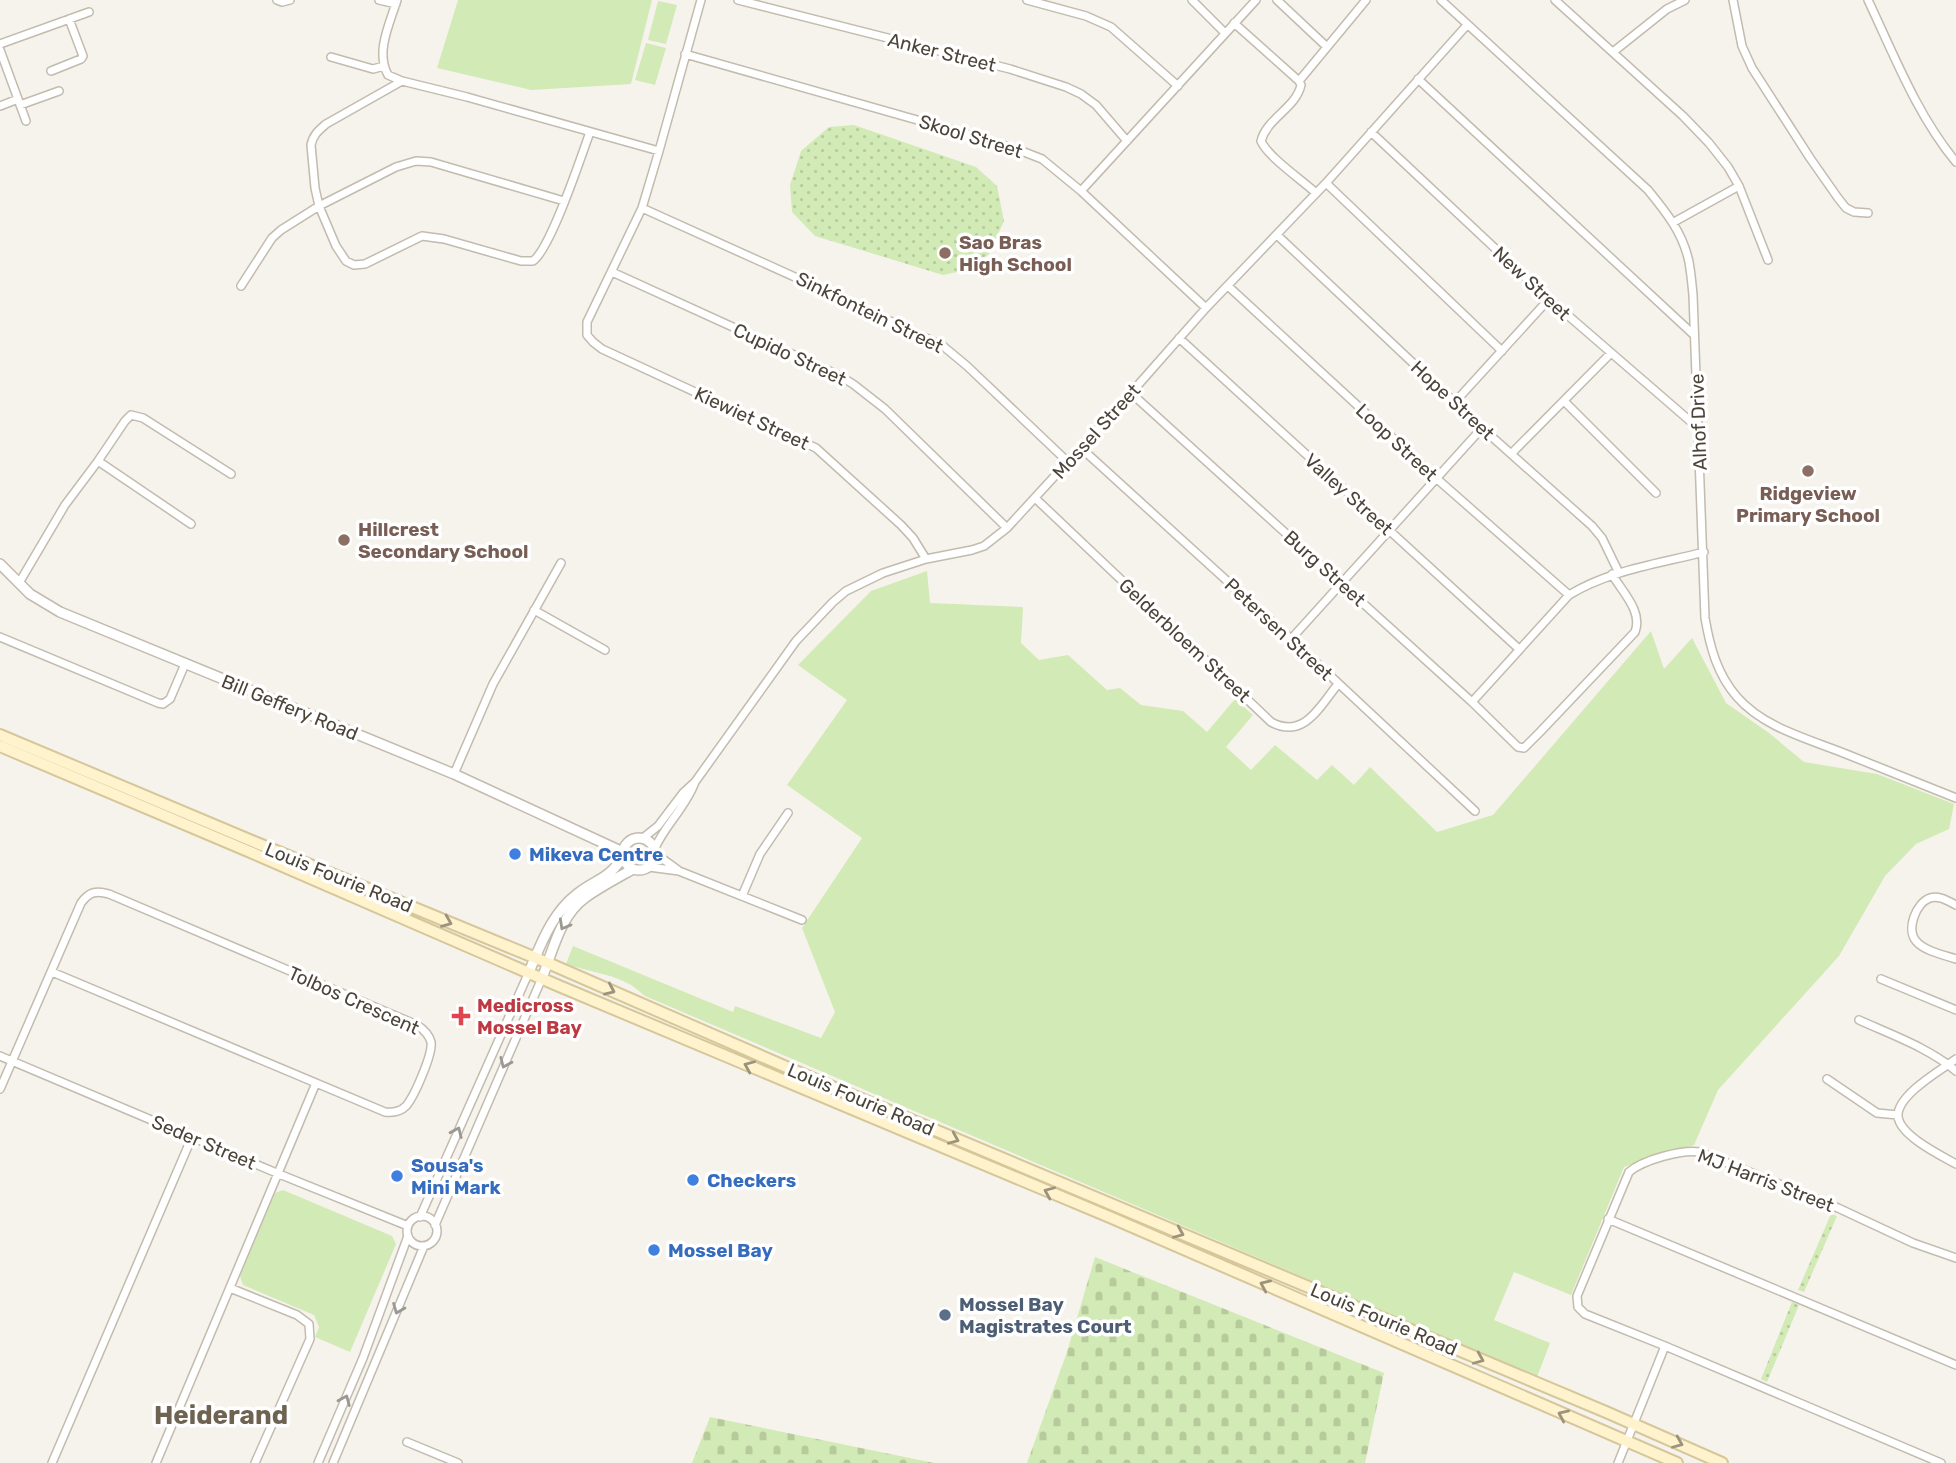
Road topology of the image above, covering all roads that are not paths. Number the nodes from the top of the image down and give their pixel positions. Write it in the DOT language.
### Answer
graph roads {
  1 [pos="290,0"];
  2 [pos="379,0"];
  3 [pos="701,0"];
  4 [pos="738,0"];
  5 [pos="1027,0"];
  6 [pos="1192,0"];
  7 [pos="1256,0"];
  8 [pos="1277,0"];
  9 [pos="1366,0"];
  10 [pos="1441,0"];
  11 [pos="1555,0"];
  12 [pos="1685,0"];
  13 [pos="1733,0"];
  14 [pos="1868,0"];
  15 [pos="279,1"];
  16 [pos="396,2"];
  17 [pos="89,12"];
  18 [pos="69,19"];
  19 [pos="1234,23"];
  20 [pos="1467,25"];
  21 [pos="1225,33"];
  22 [pos="0,44"];
  23 [pos="1327,47"];
  24 [pos="0,50"];
  25 [pos="1613,52"];
  26 [pos="685,54"];
  27 [pos="331,57"];
  28 [pos="384,66"];
  29 [pos="51,71"];
  30 [pos="1418,79"];
  31 [pos="1299,80"];
  32 [pos="402,81"];
  33 [pos="1178,86"];
  34 [pos="59,91"];
  35 [pos="19,102"];
  36 [pos="0,106"];
  37 [pos="26,121"];
  38 [pos="590,132"];
  39 [pos="1371,132"];
  40 [pos="1127,141"];
  41 [pos="659,151"];
  42 [pos="1956,162"];
  43 [pos="1325,183"];
  44 [pos="1739,186"];
  45 [pos="1081,191"];
  46 [pos="1316,193"];
  47 [pos="564,201"];
  48 [pos="319,206"];
  49 [pos="642,208"];
  50 [pos="1868,213"];
  51 [pos="1674,222"];
  52 [pos="1276,235"];
  53 [pos="1768,260"];
  54 [pos="612,272"];
  55 [pos="241,286"];
  56 [pos="1228,286"];
  57 [pos="1549,299"];
  58 [pos="1206,308"];
  59 [pos="1694,335"];
  60 [pos="1179,338"];
  61 [pos="1502,351"];
  62 [pos="1610,354"];
  63 [pos="1131,393"];
  64 [pos="1564,401"];
  65 [pos="1455,402"];
  66 [pos="1698,427"];
  67 [pos="1482,428"];
  68 [pos="1080,448"];
  69 [pos="1511,454"];
  70 [pos="98,461"];
  71 [pos="1068,462"];
  72 [pos="231,474"];
  73 [pos="1436,478"];
  74 [pos="1656,493"];
  75 [pos="1035,498"];
  76 [pos="191,524"];
  77 [pos="1007,528"];
  78 [pos="1390,531"];
  79 [pos="1704,552"];
  80 [pos="926,559"];
  81 [pos="561,563"];
  82 [pos="0,564"];
  83 [pos="1616,573"];
  84 [pos="19,583"];
  85 [pos="1341,583"];
  86 [pos="1569,595"];
  87 [pos="534,610"];
  88 [pos="0,637"];
  89 [pos="1291,639"];
  90 [pos="1519,649"];
  91 [pos="605,650"];
  92 [pos="185,664"];
  93 [pos="1338,684"];
  94 [pos="1472,702"];
  95 [pos="0,735"];
  96 [pos="0,746"];
  97 [pos="1516,746"];
  98 [pos="454,774"];
  99 [pos="695,782"];
  100 [pos="1956,798"];
  101 [pos="1475,811"];
  102 [pos="788,813"];
  103 [pos="643,838"];
  104 [pos="624,851"];
  105 [pos="655,851"];
  106 [pos="649,867"];
  107 [pos="633,869"];
  108 [pos="679,871"];
  109 [pos="742,896"];
  110 [pos="1956,905"];
  111 [pos="802,920"];
  112 [pos="535,958"];
  113 [pos="1956,959"];
  114 [pos="548,963"];
  115 [pos="52,972"];
  116 [pos="529,972"];
  117 [pos="542,978"];
  118 [pos="1881,979"];
  119 [pos="1956,1010"];
  120 [pos="1859,1020"];
  121 [pos="0,1056"];
  122 [pos="1956,1059"];
  123 [pos="12,1061"];
  124 [pos="1948,1065"];
  125 [pos="1956,1071"];
  126 [pos="1827,1079"];
  127 [pos="316,1083"];
  128 [pos="0,1089"];
  129 [pos="1899,1111"];
  130 [pos="192,1137"];
  131 [pos="1956,1164"];
  132 [pos="279,1174"];
  133 [pos="420,1217"];
  134 [pos="1608,1219"];
  135 [pos="435,1225"];
  136 [pos="408,1226"];
  137 [pos="408,1236"];
  138 [pos="424,1246"];
  139 [pos="1956,1257"];
  140 [pos="230,1288"];
  141 [pos="1665,1346"];
  142 [pos="1956,1365"];
  143 [pos="1633,1424"];
  144 [pos="407,1442"];
  145 [pos="1626,1442"];
  146 [pos="52,1463"];
  147 [pos="156,1463"];
  148 [pos="255,1463"];
  149 [pos="318,1463"];
  150 [pos="333,1463"];
  151 [pos="458,1463"];
  152 [pos="1618,1463"];
  153 [pos="1677,1463"];
  154 [pos="1722,1463"];
  155 [pos="1941,1463"];
  1 -- 15 [label="street"];
  2 -- 16 [label="street"];
  3 -- 26 [label="street"];
  4 -- 40 [label="street, Anker Street"];
  5 -- 33 [label="street"];
  6 -- 21 [label="street"];
  7 -- 19 [label="street"];
  8 -- 23 [label="street"];
  9 -- 23 [label="street"];
  10 -- 20 [label="street, Alhof Drive"];
  11 -- 25 [label="street"];
  12 -- 25 [label="street"];
  13 -- 50 [label="street"];
  14 -- 42 [label="street"];
  16 -- 28 [label="street"];
  17 -- 18 [label="street"];
  18 -- 22 [label="street"];
  18 -- 29 [label="street"];
  19 -- 21 [label="street"];
  19 -- 31 [label="street"];
  20 -- 30 [label="street, Mossel Street"];
  20 -- 51 [label="street, Alhof Drive"];
  21 -- 33 [label="street"];
  23 -- 31 [label="street"];
  24 -- 35 [label="street"];
  25 -- 44 [label="street"];
  26 -- 41 [label="street"];
  26 -- 45 [label="street, Skool Street"];
  27 -- 28 [label="street"];
  28 -- 32 [label="street"];
  30 -- 39 [label="street, Mossel Street"];
  30 -- 59 [label="street"];
  31 -- 46 [label="street"];
  32 -- 38 [label="street"];
  32 -- 48 [label="street"];
  33 -- 40 [label="street"];
  34 -- 35 [label="street"];
  35 -- 36 [label="street"];
  35 -- 37 [label="street"];
  38 -- 41 [label="street"];
  38 -- 47 [label="street"];
  39 -- 43 [label="street, Mossel Street"];
  39 -- 57 [label="street, New Street"];
  40 -- 45 [label="street"];
  41 -- 49 [label="street"];
  43 -- 46 [label="street, Mossel Street"];
  43 -- 61 [label="street"];
  44 -- 51 [label="street"];
  44 -- 53 [label="street"];
  45 -- 58 [label="street, Skool Street"];
  46 -- 52 [label="street, Mossel Street"];
  47 -- 48 [label="street"];
  47 -- 48 [label="street"];
  48 -- 55 [label="street"];
  49 -- 54 [label="street"];
  49 -- 71 [label="street, Sinkfontein Street"];
  51 -- 59 [label="street, Alhof Drive"];
  52 -- 56 [label="street, Mossel Street"];
  52 -- 65 [label="street, Hope Street"];
  54 -- 77 [label="street, Cupido Street"];
  54 -- 80 [label="street, Kiewiet Street"];
  56 -- 58 [label="street, Mossel Street"];
  56 -- 73 [label="street, Loop Street"];
  57 -- 61 [label="street"];
  57 -- 62 [label="street, New Street"];
  58 -- 60 [label="street, Mossel Street"];
  59 -- 66 [label="street, Alhof Drive"];
  60 -- 63 [label="street, Mossel Street"];
  60 -- 78 [label="street, Valley Street"];
  61 -- 65 [label="street"];
  62 -- 64 [label="street"];
  62 -- 66 [label="street, New Street"];
  63 -- 68 [label="street, Mossel Street"];
  63 -- 85 [label="street, Burg Street"];
  64 -- 69 [label="street"];
  64 -- 74 [label="street"];
  65 -- 67 [label="street, Hope Street"];
  66 -- 79 [label="street, Alhof Drive"];
  67 -- 69 [label="street, Hope Street"];
  67 -- 73 [label="street"];
  68 -- 71 [label="street, Mossel Street"];
  68 -- 89 [label="street, Petersen Street"];
  69 -- 83 [label="street, Hope Street"];
  70 -- 72 [label="street"];
  70 -- 76 [label="street"];
  70 -- 84 [label="street"];
  71 -- 75 [label="street, Mossel Street"];
  73 -- 78 [label="street"];
  73 -- 86 [label="street, Loop Street"];
  75 -- 77 [label="street, Mossel Street"];
  75 -- 93 [label="street, Gelderbloem Street"];
  77 -- 80 [label="street, Mossel Street"];
  78 -- 85 [label="street"];
  78 -- 90 [label="street, Valley Street"];
  79 -- 83 [label="street"];
  79 -- 100 [label="street, Alhof Drive"];
  80 -- 99 [label="street, Mossel Street"];
  81 -- 87 [label="street"];
  82 -- 84 [label="street, Bill Geffery Road"];
  83 -- 86 [label="street"];
  83 -- 97 [label="street, Hope Street"];
  84 -- 92 [label="street, Bill Geffery Road"];
  85 -- 89 [label="street"];
  85 -- 94 [label="street, Burg Street"];
  86 -- 90 [label="street"];
  87 -- 91 [label="street"];
  87 -- 98 [label="street"];
  88 -- 92 [label="street"];
  89 -- 93 [label="street, Petersen Street"];
  90 -- 94 [label="street"];
  92 -- 98 [label="street, Bill Geffery Road"];
  93 -- 101 [label="street, Petersen Street"];
  94 -- 97 [label="street, Burg Street"];
  95 -- 112 [label="main road, Louis Fourie Road, one-way"];
  96 -- 116 [label="main road, Louis Fourie Road"];
  98 -- 104 [label="street, Bill Geffery Road"];
  99 -- 103 [label="street"];
  99 -- 105 [label="street"];
  102 -- 109 [label="street"];
  103 -- 104 [label="street"];
  103 -- 105 [label="street"];
  104 -- 107 [label="street"];
  104 -- 112 [label="street"];
  105 -- 106 [label="street"];
  105 -- 108 [label="street"];
  106 -- 107 [label="street"];
  106 -- 108 [label="street"];
  107 -- 114 [label="street, one-way"];
  108 -- 109 [label="street"];
  109 -- 111 [label="street"];
  110 -- 113 [label="street"];
  112 -- 114 [label="main road, Louis Fourie Road"];
  112 -- 116 [label="street"];
  114 -- 117 [label="street"];
  114 -- 143 [label="main road, Louis Fourie Road, one-way"];
  115 -- 123 [label="street, Tolbos Crescent"];
  115 -- 127 [label="street, Tolbos Crescent"];
  115 -- 127 [label="street, Tolbos Crescent"];
  116 -- 117 [label="main road, Louis Fourie Road"];
  133 -- 116 [label="street, one-way"];
  117 -- 135 [label="street, one-way"];
  145 -- 117 [label="main road, Louis Fourie Road, one-way"];
  118 -- 119 [label="street"];
  120 -- 124 [label="street"];
  121 -- 123 [label="street, Seder Street"];
  122 -- 124 [label="street"];
  123 -- 128 [label="street, Tolbos Crescent"];
  123 -- 130 [label="street, Seder Street"];
  124 -- 125 [label="street"];
  124 -- 129 [label="street"];
  126 -- 129 [label="street"];
  127 -- 132 [label="street"];
  129 -- 131 [label="street"];
  130 -- 132 [label="street, Seder Street"];
  130 -- 146 [label="street"];
  132 -- 136 [label="street, Seder Street"];
  132 -- 140 [label="street"];
  133 -- 135 [label="street"];
  133 -- 136 [label="street"];
  134 -- 139 [label="street, MJ Harris Street"];
  134 -- 141 [label="street, MJ Harris Street"];
  134 -- 142 [label="street"];
  135 -- 138 [label="street"];
  136 -- 137 [label="street"];
  137 -- 138 [label="street"];
  149 -- 137 [label="street, one-way"];
  138 -- 150 [label="street, one-way"];
  140 -- 147 [label="street"];
  140 -- 148 [label="street"];
  141 -- 143 [label="street"];
  141 -- 155 [label="street"];
  143 -- 145 [label="street"];
  143 -- 154 [label="main road, Louis Fourie Road, one-way"];
  144 -- 151 [label="street"];
  145 -- 152 [label="street"];
  145 -- 153 [label="main road, Louis Fourie Road"];
}
